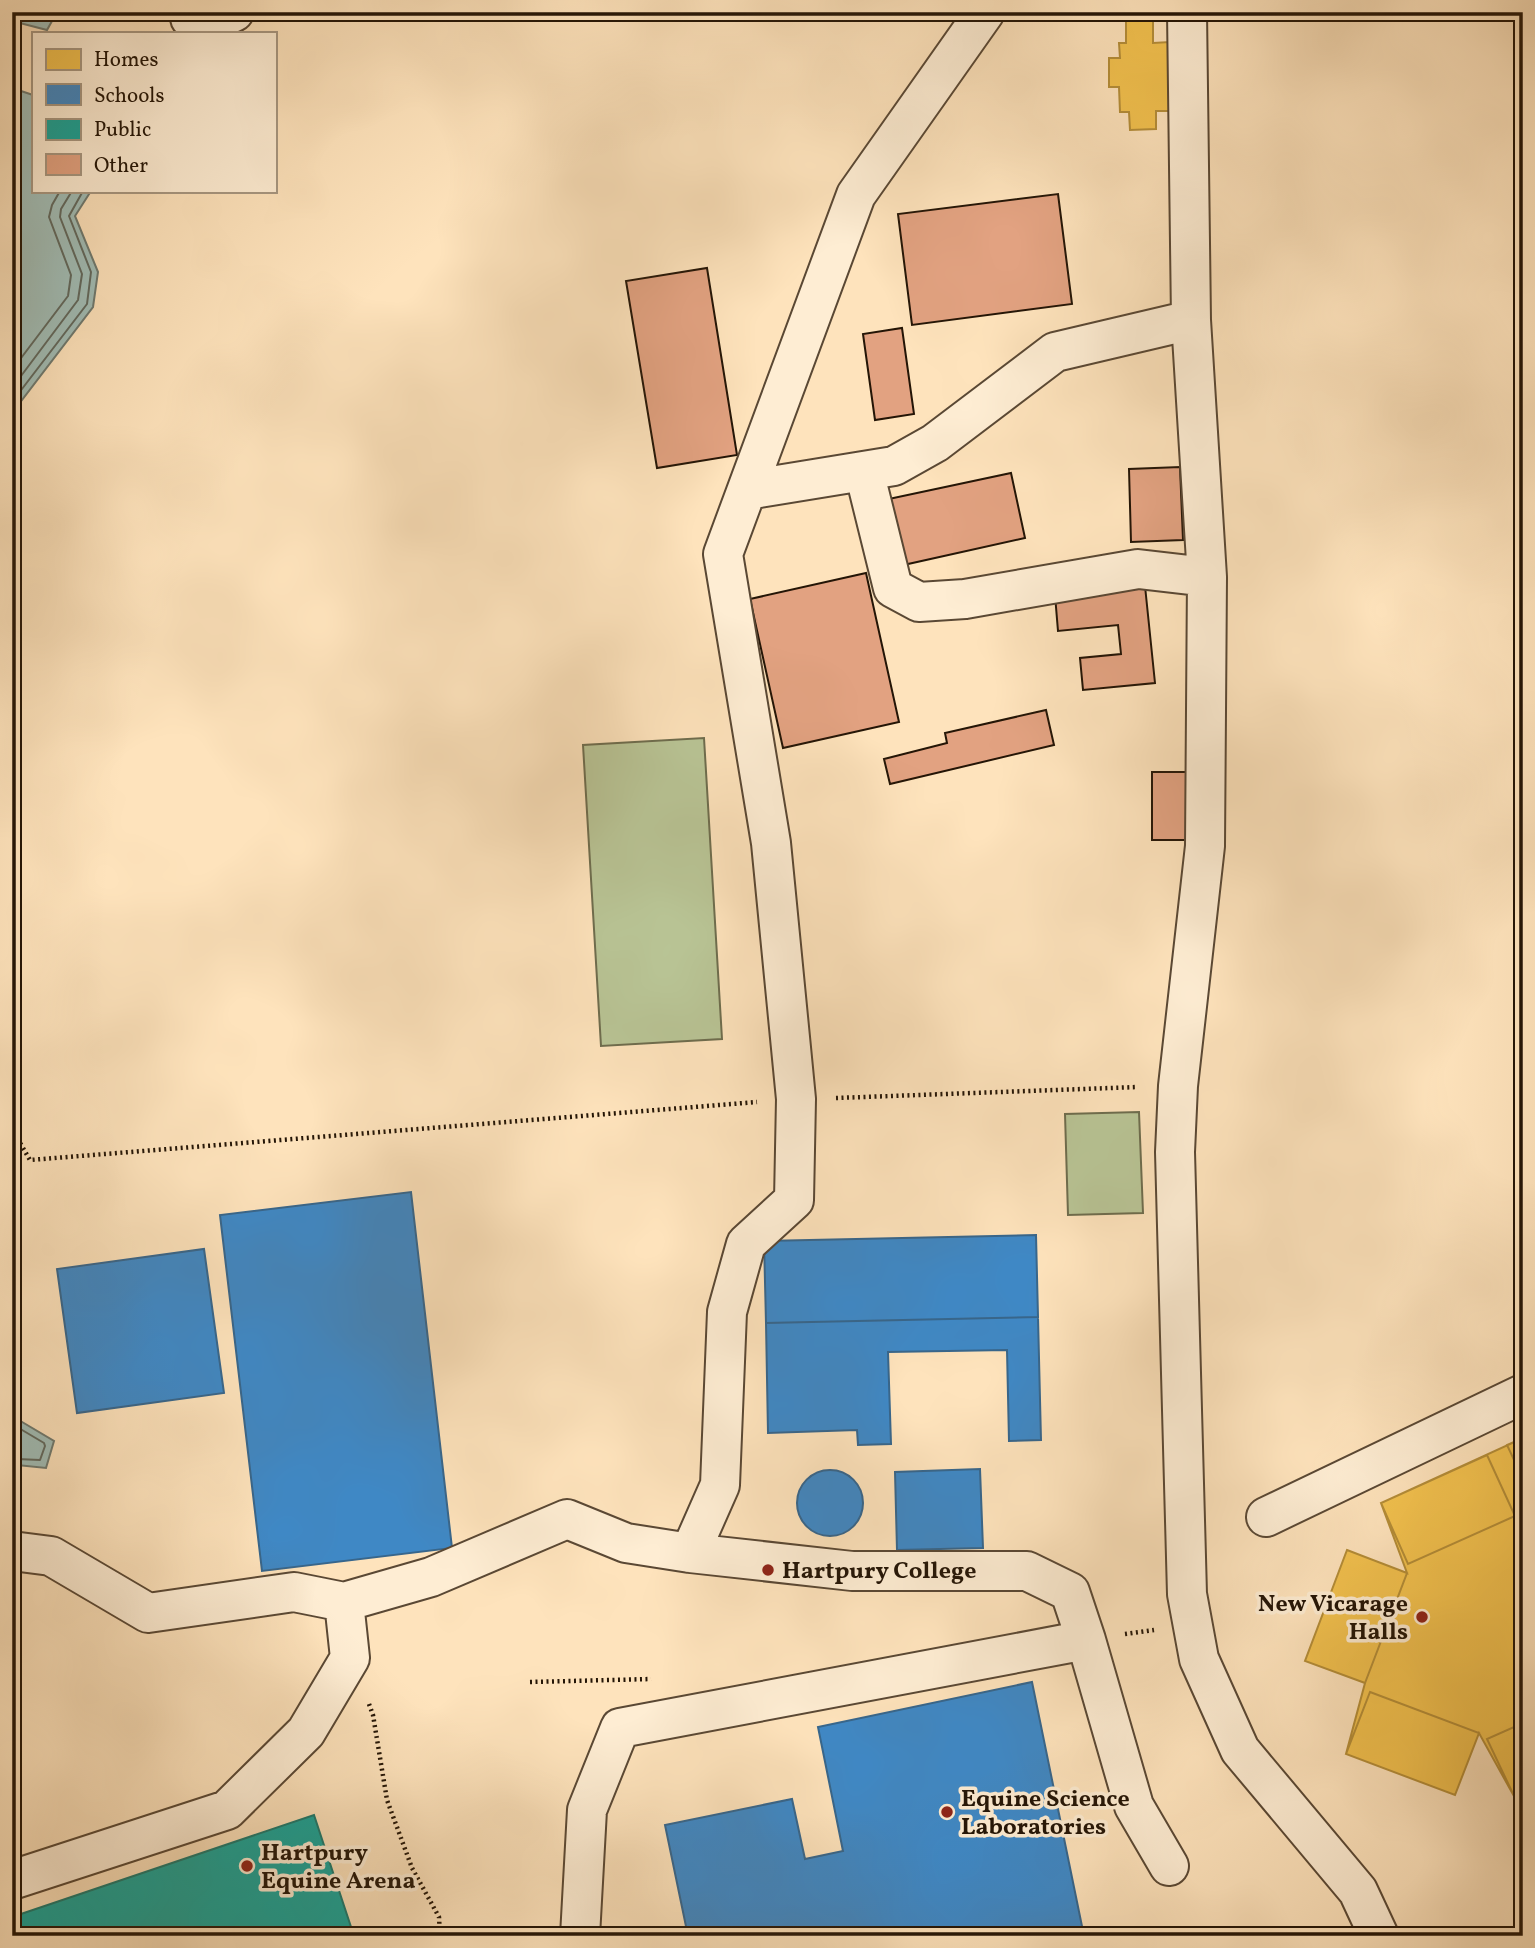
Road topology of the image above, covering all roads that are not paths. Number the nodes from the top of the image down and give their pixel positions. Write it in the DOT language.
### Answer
graph roads {
  1 [pos="189,12"];
  2 [pos="234,12"];
  3 [pos="985,12"];
  4 [pos="1187,12"];
  5 [pos="1191,320"];
  6 [pos="864,471"];
  7 [pos="747,490"];
  8 [pos="1207,577"];
  9 [pos="1523,1394"];
  10 [pos="1266,1517"];
  11 [pos="12,1551"];
  12 [pos="691,1553"];
  13 [pos="344,1602"];
  14 [pos="1086,1640"];
  15 [pos="1169,1866"];
  16 [pos="12,1880"];
  17 [pos="580,1936"];
  18 [pos="1379,1936"];
  1 -- 2 [label="street"];
  3 -- 7 [label="street"];
  4 -- 5 [label="street"];
  5 -- 6 [label="street"];
  5 -- 8 [label="street"];
  6 -- 7 [label="street"];
  6 -- 8 [label="street"];
  7 -- 12 [label="street"];
  8 -- 18 [label="street"];
  9 -- 10 [label="street"];
  11 -- 13 [label="street"];
  12 -- 13 [label="street"];
  12 -- 14 [label="street"];
  13 -- 16 [label="street"];
  14 -- 15 [label="street"];
  14 -- 17 [label="street"];
}
